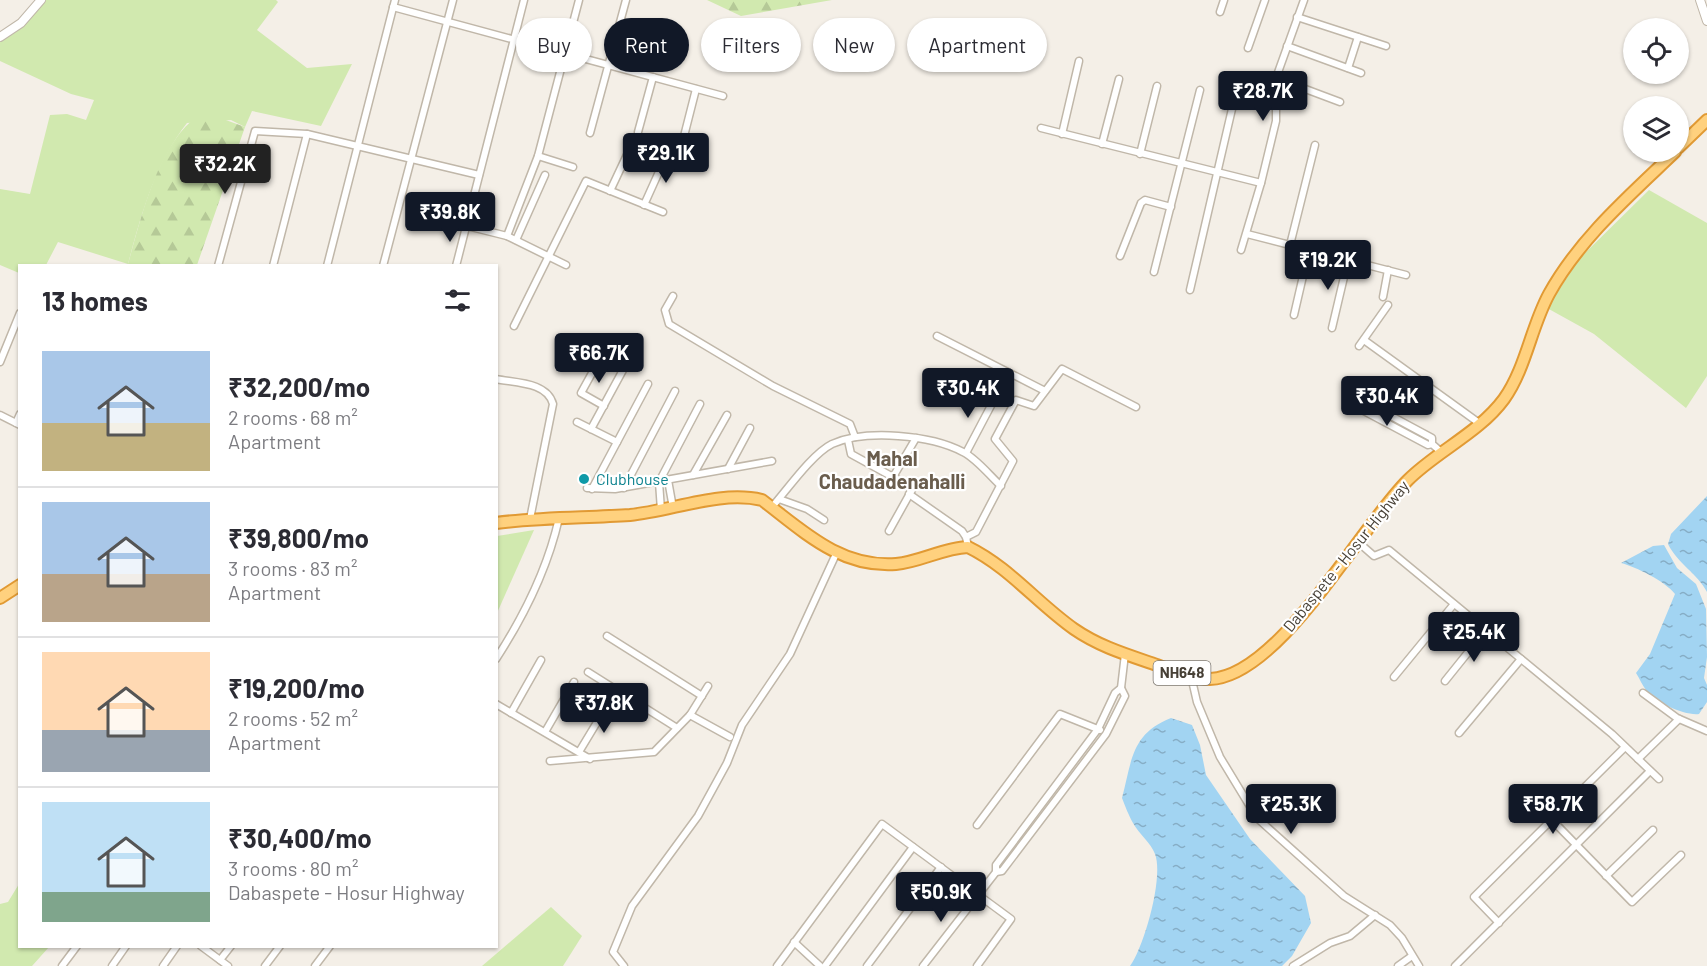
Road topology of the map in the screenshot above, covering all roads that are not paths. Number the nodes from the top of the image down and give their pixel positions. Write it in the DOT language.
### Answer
graph roads {
  1 [pos="41,0"];
  2 [pos="453,0"];
  3 [pos="524,0"];
  4 [pos="579,0"];
  5 [pos="626,0"];
  6 [pos="1224,0"];
  7 [pos="1265,0"];
  8 [pos="1700,0"];
  9 [pos="1301,1"];
  10 [pos="394,3"];
  11 [pos="1220,12"];
  12 [pos="1297,17"];
  13 [pos="574,18"];
  14 [pos="622,18"];
  15 [pos="447,21"];
  16 [pos="1707,21"];
  17 [pos="0,37"];
  18 [pos="1358,37"];
  19 [pos="513,39"];
  20 [pos="516,40"];
  21 [pos="1287,46"];
  22 [pos="1386,46"];
  23 [pos="1248,48"];
  24 [pos="1079,61"];
  25 [pos="1348,68"];
  26 [pos="559,72"];
  27 [pos="608,72"];
  28 [pos="635,72"];
  29 [pos="1361,73"];
  30 [pos="653,77"];
  31 [pos="1276,78"];
  32 [pos="1119,79"];
  33 [pos="1157,86"];
  34 [pos="696,89"];
  35 [pos="1200,90"];
  36 [pos="723,96"];
  37 [pos="1234,96"];
  38 [pos="1340,102"];
  39 [pos="1707,120"];
  40 [pos="1041,128"];
  41 [pos="638,132"];
  42 [pos="590,133"];
  43 [pos="307,134"];
  44 [pos="1062,134"];
  45 [pos="1689,137"];
  46 [pos="634,140"];
  47 [pos="1102,144"];
  48 [pos="1315,145"];
  49 [pos="357,146"];
  50 [pos="680,152"];
  51 [pos="667,153"];
  52 [pos="1140,154"];
  53 [pos="538,156"];
  54 [pos="412,159"];
  55 [pos="1665,162"];
  56 [pos="1182,164"];
  57 [pos="573,167"];
  58 [pos="1218,173"];
  59 [pos="479,175"];
  60 [pos="546,175"];
  61 [pos="1261,183"];
  62 [pos="610,191"];
  63 [pos="644,205"];
  64 [pos="1171,207"];
  65 [pos="663,212"];
  66 [pos="467,226"];
  67 [pos="1247,234"];
  68 [pos="507,236"];
  69 [pos="516,240"];
  70 [pos="1290,245"];
  71 [pos="1241,250"];
  72 [pos="1310,250"];
  73 [pos="548,256"];
  74 [pos="1120,256"];
  75 [pos="1348,260"];
  76 [pos="219,264"];
  77 [pos="274,264"];
  78 [pos="328,264"];
  79 [pos="384,264"];
  80 [pos="457,264"];
  81 [pos="566,265"];
  82 [pos="1388,270"];
  83 [pos="1154,272"];
  84 [pos="1406,275"];
  85 [pos="1190,290"];
  86 [pos="673,296"];
  87 [pos="1383,297"];
  88 [pos="1388,305"];
  89 [pos="1294,315"];
  90 [pos="18,318"];
  91 [pos="514,326"];
  92 [pos="1332,328"];
  93 [pos="937,336"];
  94 [pos="1364,340"];
  95 [pos="1359,346"];
  96 [pos="0,362"];
  97 [pos="597,364"];
  98 [pos="623,370"];
  99 [pos="498,378"];
  100 [pos="648,384"];
  101 [pos="1045,391"];
  102 [pos="675,392"];
  103 [pos="995,398"];
  104 [pos="700,404"];
  105 [pos="604,405"];
  106 [pos="1136,407"];
  107 [pos="0,415"];
  108 [pos="727,415"];
  109 [pos="578,422"];
  110 [pos="1479,423"];
  111 [pos="18,424"];
  112 [pos="750,428"];
  113 [pos="591,429"];
  114 [pos="855,437"];
  115 [pos="916,438"];
  116 [pos="848,440"];
  117 [pos="617,442"];
  118 [pos="1436,447"];
  119 [pos="966,453"];
  120 [pos="772,461"];
  121 [pos="728,469"];
  122 [pos="693,475"];
  123 [pos="893,477"];
  124 [pos="668,480"];
  125 [pos="658,482"];
  126 [pos="1001,486"];
  127 [pos="624,488"];
  128 [pos="909,494"];
  129 [pos="775,503"];
  130 [pos="667,509"];
  131 [pos="559,518"];
  132 [pos="530,519"];
  133 [pos="824,520"];
  134 [pos="498,524"];
  135 [pos="889,531"];
  136 [pos="967,542"];
  137 [pos="1358,542"];
  138 [pos="836,554"];
  139 [pos="18,586"];
  140 [pos="0,598"];
  141 [pos="1454,604"];
  142 [pos="1486,630"];
  143 [pos="607,636"];
  144 [pos="1125,654"];
  145 [pos="498,656"];
  146 [pos="1521,659"];
  147 [pos="541,660"];
  148 [pos="588,672"];
  149 [pos="1191,676"];
  150 [pos="1394,677"];
  151 [pos="1445,681"];
  152 [pos="574,682"];
  153 [pos="708,686"];
  154 [pos="1121,688"];
  155 [pos="1643,693"];
  156 [pos="702,696"];
  157 [pos="608,704"];
  158 [pos="498,705"];
  159 [pos="511,713"];
  160 [pos="690,715"];
  161 [pos="1679,719"];
  162 [pos="677,728"];
  163 [pos="1098,729"];
  164 [pos="1707,731"];
  165 [pos="545,732"];
  166 [pos="1460,733"];
  167 [pos="1106,734"];
  168 [pos="730,737"];
  169 [pos="1625,747"];
  170 [pos="579,752"];
  171 [pos="590,759"];
  172 [pos="1638,759"];
  173 [pos="550,761"];
  174 [pos="1650,771"];
  175 [pos="1659,779"];
  176 [pos="1552,820"];
  177 [pos="977,825"];
  178 [pos="1653,830"];
  179 [pos="1577,846"];
  180 [pos="913,847"];
  181 [pos="1681,855"];
  182 [pos="941,867"];
  183 [pos="996,872"];
  184 [pos="1606,876"];
  185 [pos="978,894"];
  186 [pos="1375,915"];
  187 [pos="1499,923"];
  188 [pos="794,942"];
  189 [pos="76,948"];
  190 [pos="125,948"];
  191 [pos="176,948"];
  192 [pos="204,948"];
  193 [pos="229,948"];
  194 [pos="278,948"];
  195 [pos="328,948"];
  196 [pos="1412,956"];
  197 [pos="220,960"];
  198 [pos="62,966"];
  199 [pos="112,966"];
  200 [pos="163,966"];
  201 [pos="228,966"];
  202 [pos="265,966"];
  203 [pos="315,966"];
  204 [pos="624,966"];
  205 [pos="777,966"];
  206 [pos="820,966"];
  207 [pos="825,966"];
  208 [pos="867,966"];
  209 [pos="923,966"];
  210 [pos="977,966"];
  211 [pos="1293,966"];
  212 [pos="1398,966"];
  213 [pos="1419,966"];
  214 [pos="1455,966"];
  1 -- 17 [label="street"];
  2 -- 15 [label="street"];
  3 -- 19 [label="street"];
  4 -- 13 [label="street"];
  5 -- 14 [label="street"];
  6 -- 11 [label="street"];
  7 -- 23 [label="street"];
  8 -- 16 [label="street"];
  9 -- 12 [label="street"];
  10 -- 15 [label="street"];
  10 -- 49 [label="street"];
  12 -- 18 [label="street"];
  12 -- 21 [label="street"];
  15 -- 19 [label="street"];
  15 -- 54 [label="street"];
  18 -- 22 [label="street"];
  18 -- 25 [label="street"];
  19 -- 20 [label="street"];
  19 -- 59 [label="street"];
  21 -- 25 [label="street"];
  21 -- 31 [label="street"];
  24 -- 44 [label="street"];
  25 -- 29 [label="street"];
  26 -- 53 [label="street"];
  27 -- 42 [label="street"];
  28 -- 30 [label="street"];
  30 -- 34 [label="street"];
  30 -- 41 [label="street"];
  31 -- 38 [label="street"];
  31 -- 61 [label="street"];
  32 -- 47 [label="street"];
  33 -- 52 [label="street"];
  34 -- 36 [label="street"];
  34 -- 50 [label="street"];
  35 -- 56 [label="street"];
  37 -- 58 [label="street"];
  39 -- 45 [label="highway"];
  40 -- 44 [label="street"];
  43 -- 49 [label="street"];
  43 -- 76 [label="street"];
  43 -- 77 [label="street"];
  44 -- 47 [label="street"];
  46 -- 62 [label="street"];
  47 -- 52 [label="street"];
  48 -- 70 [label="street"];
  49 -- 54 [label="street"];
  49 -- 78 [label="street"];
  51 -- 63 [label="street"];
  52 -- 56 [label="street"];
  53 -- 57 [label="street"];
  53 -- 68 [label="street"];
  54 -- 59 [label="street"];
  54 -- 79 [label="street"];
  55 -- 110 [label="highway, Dabaspete - Hosur Highway / NH648"];
  56 -- 58 [label="street"];
  56 -- 64 [label="street"];
  58 -- 61 [label="street"];
  58 -- 85 [label="street"];
  59 -- 66 [label="street"];
  60 -- 69 [label="street"];
  61 -- 67 [label="street"];
  62 -- 63 [label="street"];
  62 -- 73 [label="street"];
  63 -- 65 [label="street"];
  64 -- 74 [label="street"];
  64 -- 83 [label="street"];
  66 -- 68 [label="street"];
  66 -- 80 [label="street"];
  67 -- 70 [label="street"];
  67 -- 71 [label="street"];
  68 -- 69 [label="street"];
  69 -- 73 [label="street"];
  70 -- 72 [label="street"];
  72 -- 75 [label="street"];
  72 -- 89 [label="street"];
  73 -- 81 [label="street"];
  73 -- 91 [label="street"];
  75 -- 82 [label="street"];
  75 -- 92 [label="street"];
  82 -- 84 [label="street"];
  82 -- 87 [label="street"];
  86 -- 114 [label="street"];
  88 -- 94 [label="street"];
  90 -- 96 [label="street"];
  93 -- 101 [label="street"];
  94 -- 95 [label="street"];
  94 -- 110 [label="street"];
  97 -- 105 [label="street"];
  98 -- 105 [label="street"];
  99 -- 132 [label="street"];
  100 -- 117 [label="street"];
  101 -- 106 [label="street"];
  101 -- 126 [label="street"];
  102 -- 127 [label="street"];
  103 -- 119 [label="street"];
  104 -- 125 [label="street"];
  105 -- 113 [label="street"];
  107 -- 111 [label="street"];
  108 -- 122 [label="street"];
  109 -- 113 [label="street"];
  110 -- 118 [label="highway, Dabaspete - Hosur Highway / NH648"];
  112 -- 121 [label="street"];
  113 -- 117 [label="street"];
  114 -- 115 [label="street"];
  114 -- 116 [label="street"];
  115 -- 119 [label="street"];
  115 -- 123 [label="street"];
  116 -- 123 [label="street"];
  116 -- 129 [label="street"];
  117 -- 127 [label="street"];
  118 -- 118 [label="street"];
  118 -- 137 [label="highway, Dabaspete - Hosur Highway / NH648"];
  119 -- 126 [label="street"];
  120 -- 121 [label="street"];
  121 -- 122 [label="street"];
  122 -- 124 [label="street"];
  123 -- 128 [label="street"];
  124 -- 125 [label="street"];
  124 -- 130 [label="street"];
  125 -- 127 [label="street"];
  125 -- 130 [label="street"];
  126 -- 136 [label="street"];
  128 -- 135 [label="street"];
  128 -- 136 [label="street"];
  129 -- 130 [label="highway"];
  129 -- 133 [label="street"];
  129 -- 138 [label="highway"];
  130 -- 131 [label="highway"];
  131 -- 132 [label="highway"];
  131 -- 145 [label="street"];
  132 -- 134 [label="highway"];
  136 -- 138 [label="highway"];
  136 -- 144 [label="highway, Dabaspete - Hosur Highway / NH648"];
  137 -- 141 [label="street"];
  137 -- 149 [label="highway, Dabaspete - Hosur Highway / NH648"];
  138 -- 204 [label="street"];
  139 -- 140 [label="highway"];
  141 -- 142 [label="street"];
  141 -- 150 [label="street"];
  142 -- 146 [label="street"];
  142 -- 151 [label="street"];
  143 -- 156 [label="street"];
  144 -- 149 [label="highway, Dabaspete - Hosur Highway / NH648"];
  144 -- 154 [label="street"];
  146 -- 166 [label="street"];
  146 -- 169 [label="street"];
  147 -- 159 [label="street"];
  148 -- 162 [label="street"];
  149 -- 186 [label="street"];
  152 -- 165 [label="street"];
  153 -- 156 [label="street"];
  154 -- 163 [label="street"];
  154 -- 167 [label="street"];
  155 -- 161 [label="street"];
  156 -- 160 [label="street"];
  157 -- 170 [label="street"];
  158 -- 159 [label="street"];
  159 -- 165 [label="street"];
  160 -- 162 [label="street"];
  160 -- 168 [label="street"];
  161 -- 164 [label="street"];
  161 -- 172 [label="street"];
  162 -- 171 [label="street"];
  163 -- 167 [label="street"];
  163 -- 177 [label="street"];
  163 -- 183 [label="street"];
  165 -- 170 [label="street"];
  167 -- 183 [label="street"];
  169 -- 172 [label="street"];
  169 -- 176 [label="street"];
  170 -- 171 [label="street"];
  171 -- 173 [label="street"];
  172 -- 174 [label="street"];
  174 -- 175 [label="street"];
  174 -- 179 [label="street"];
  176 -- 179 [label="street"];
  176 -- 187 [label="street"];
  178 -- 184 [label="street"];
  179 -- 184 [label="street"];
  179 -- 187 [label="street"];
  180 -- 182 [label="street"];
  180 -- 188 [label="street"];
  180 -- 207 [label="street"];
  181 -- 184 [label="street"];
  182 -- 185 [label="street"];
  182 -- 208 [label="street"];
  183 -- 185 [label="street"];
  185 -- 209 [label="street"];
  185 -- 210 [label="street"];
  186 -- 196 [label="street"];
  186 -- 211 [label="street"];
  187 -- 214 [label="street"];
  188 -- 205 [label="street"];
  188 -- 206 [label="street"];
  189 -- 198 [label="street"];
  190 -- 199 [label="street"];
  191 -- 200 [label="street"];
  192 -- 197 [label="street"];
  193 -- 197 [label="street"];
  194 -- 202 [label="street"];
  195 -- 203 [label="street"];
  196 -- 212 [label="street"];
  196 -- 213 [label="street"];
  197 -- 201 [label="street"];
}
